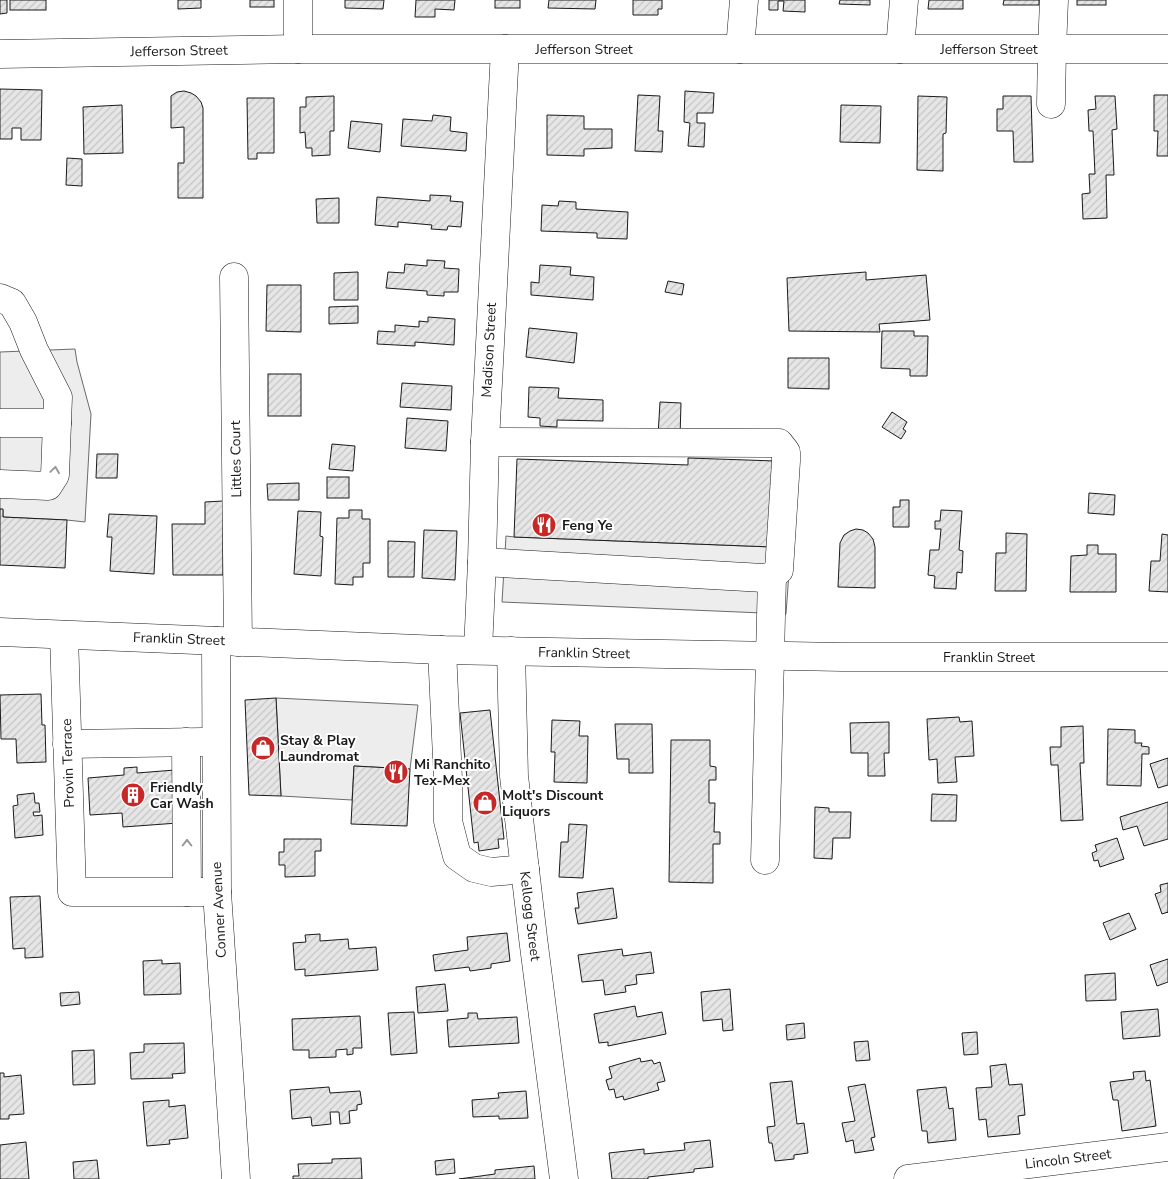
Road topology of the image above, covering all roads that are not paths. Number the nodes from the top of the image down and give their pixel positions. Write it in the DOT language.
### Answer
graph roads {
  1 [pos="298,0"];
  2 [pos="744,0"];
  3 [pos="904,0"];
  4 [pos="1054,0"];
  5 [pos="505,49"];
  6 [pos="740,49"];
  7 [pos="900,49"];
  8 [pos="1052,49"];
  9 [pos="1168,49"];
  10 [pos="298,50"];
  11 [pos="0,54"];
  12 [pos="1051,104"];
  13 [pos="234,277"];
  14 [pos="0,298"];
  15 [pos="57,422"];
  16 [pos="0,423"];
  17 [pos="485,442"];
  18 [pos="0,484"];
  19 [pos="482,562"];
  20 [pos="772,576"];
  21 [pos="0,632"];
  22 [pos="64,635"];
  23 [pos="227,641"];
  24 [pos="442,650"];
  25 [pos="478,650"];
  26 [pos="511,651"];
  27 [pos="770,656"];
  28 [pos="1168,657"];
  29 [pos="186,742"];
  30 [pos="217,742"];
  31 [pos="67,744"];
  32 [pos="765,860"];
  33 [pos="525,868"];
  34 [pos="187,892"];
  35 [pos="216,892"];
  36 [pos="1168,1147"];
  37 [pos="236,1179"];
  38 [pos="564,1179"];
  39 [pos="908,1179"];
  1 -- 10 [label="street"];
  2 -- 6 [label="street"];
  3 -- 7 [label="street"];
  4 -- 8 [label="street"];
  5 -- 6 [label="street, Jefferson Street"];
  5 -- 10 [label="street, Jefferson Street"];
  5 -- 17 [label="street, Madison Street"];
  6 -- 7 [label="street, Jefferson Street"];
  7 -- 8 [label="street, Jefferson Street"];
  8 -- 9 [label="street, Jefferson Street"];
  8 -- 12 [label="street"];
  10 -- 11 [label="street, Jefferson Street"];
  13 -- 23 [label="street, Littles Court"];
  14 -- 15 [label="street"];
  15 -- 16 [label="street"];
  18 -- 15 [label="street, one-way"];
  17 -- 19 [label="street, Madison Street"];
  17 -- 20 [label="street"];
  19 -- 20 [label="street"];
  19 -- 25 [label="street, Madison Street"];
  20 -- 27 [label="street"];
  21 -- 22 [label="street, Franklin Street"];
  22 -- 23 [label="street, Franklin Street"];
  22 -- 31 [label="street, Provin Terrace"];
  23 -- 24 [label="street, Franklin Street"];
  23 -- 30 [label="street, Conner Avenue"];
  24 -- 25 [label="street, Franklin Street"];
  24 -- 33 [label="street"];
  25 -- 26 [label="street, Franklin Street"];
  26 -- 27 [label="street, Franklin Street"];
  26 -- 33 [label="street, Kellogg Street"];
  27 -- 28 [label="street, Franklin Street"];
  27 -- 32 [label="street"];
  29 -- 30 [label="street"];
  29 -- 31 [label="street"];
  34 -- 29 [label="street, one-way"];
  30 -- 35 [label="street, Conner Avenue"];
  31 -- 34 [label="street, Provin Terrace"];
  33 -- 38 [label="street, Kellogg Street"];
  34 -- 35 [label="street"];
  35 -- 37 [label="street, Conner Avenue"];
  36 -- 39 [label="street, Lincoln Street"];
}
